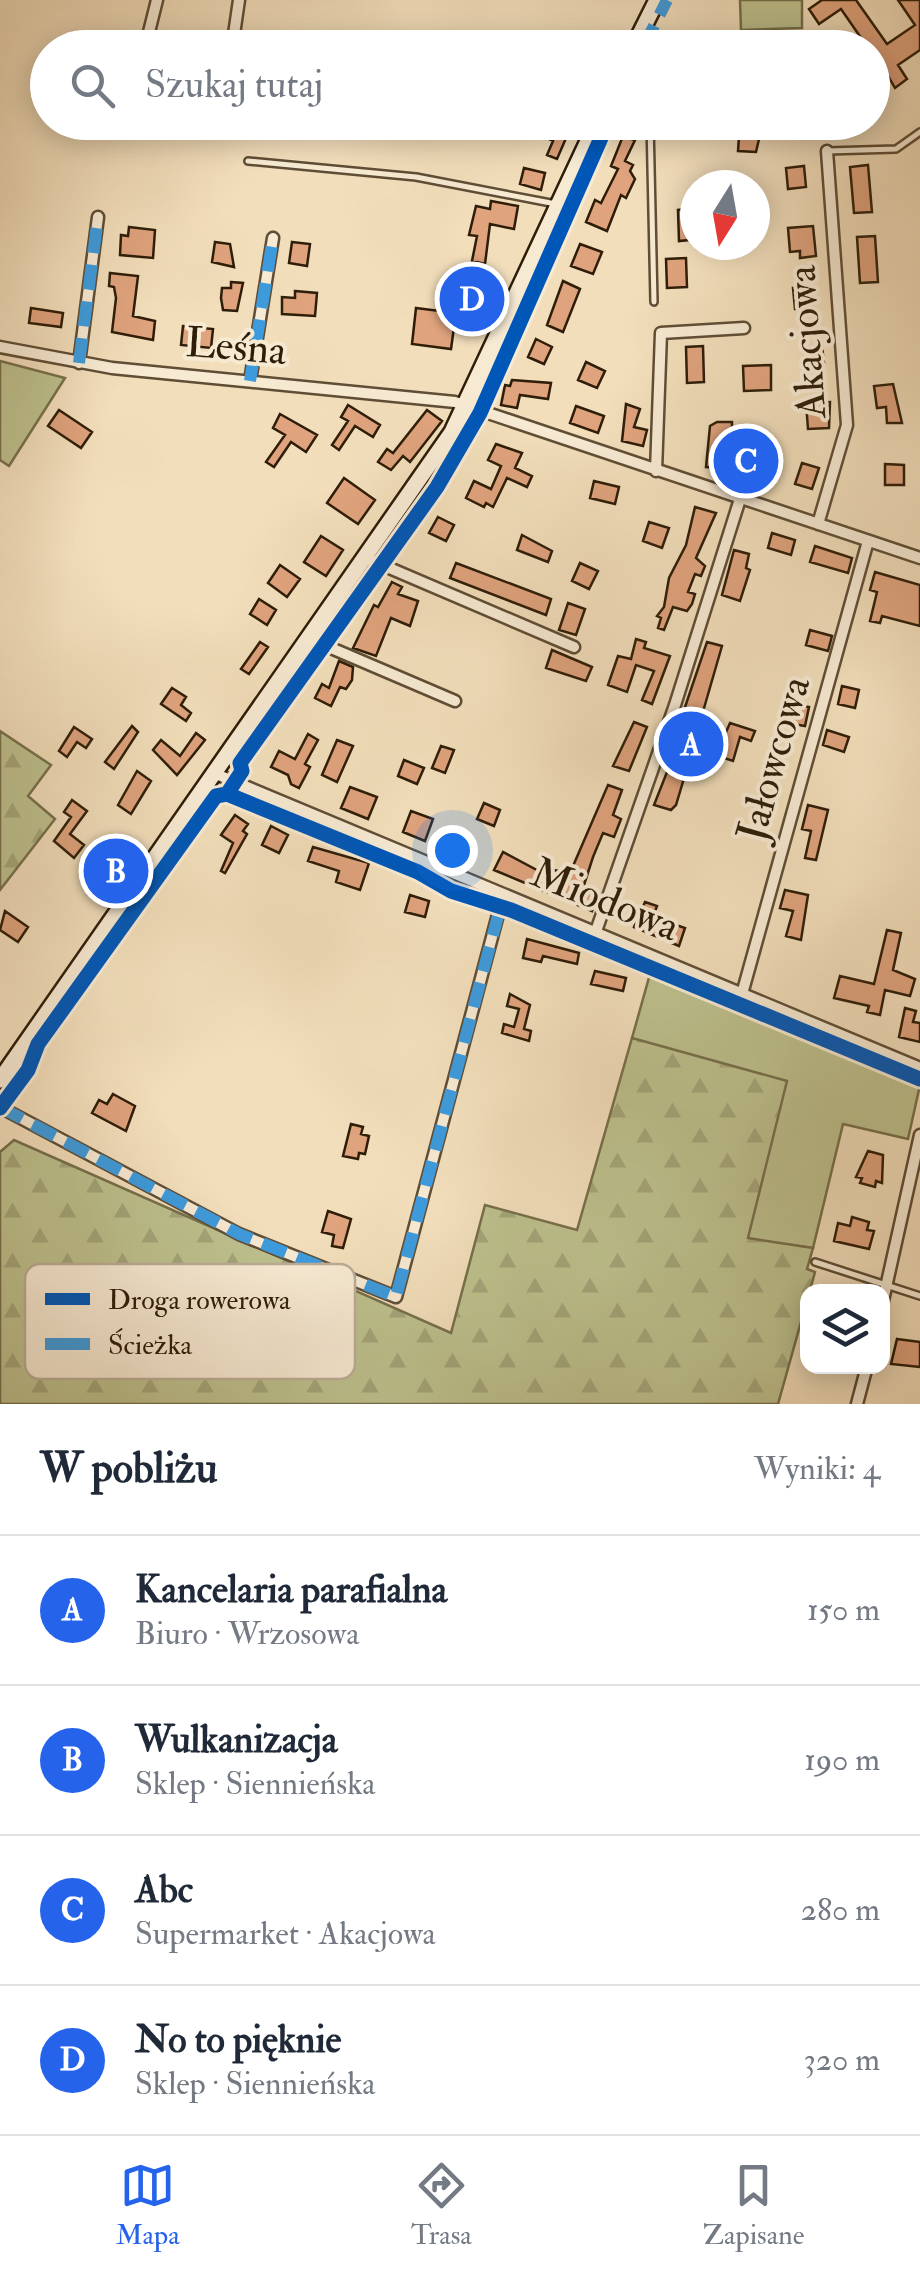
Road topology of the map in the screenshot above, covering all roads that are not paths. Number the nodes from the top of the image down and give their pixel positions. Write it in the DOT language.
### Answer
graph roads {
  1 [pos="156,0"];
  2 [pos="239,0"];
  3 [pos="657,0"];
  4 [pos="149,30"];
  5 [pos="235,30"];
  6 [pos="642,30"];
  7 [pos="920,132"];
  8 [pos="590,140"];
  9 [pos="650,140"];
  10 [pos="827,151"];
  11 [pos="248,161"];
  12 [pos="559,205"];
  13 [pos="98,217"];
  14 [pos="273,238"];
  15 [pos="654,302"];
  16 [pos="744,328"];
  17 [pos="0,347"];
  18 [pos="79,363"];
  19 [pos="250,381"];
  20 [pos="466,408"];
  21 [pos="656,471"];
  22 [pos="740,499"];
  23 [pos="818,524"];
  24 [pos="868,542"];
  25 [pos="366,558"];
  26 [pos="920,558"];
  27 [pos="310,639"];
  28 [pos="574,647"];
  29 [pos="455,701"];
  30 [pos="216,774"];
  31 [pos="503,896"];
  32 [pos="595,934"];
  33 [pos="742,994"];
  34 [pos="920,1068"];
  35 [pos="0,1080"];
  36 [pos="0,1106"];
  37 [pos="920,1136"];
  38 [pos="815,1262"];
  39 [pos="314,1264"];
  40 [pos="355,1281"];
  41 [pos="882,1284"];
  42 [pos="888,1284"];
  43 [pos="890,1287"];
  44 [pos="920,1296"];
  45 [pos="865,1374"];
  46 [pos="857,1404"];
  1 -- 4 [label="street"];
  2 -- 5 [label="street"];
  3 -- 6 [label="main road"];
  7 -- 10 [label="lane"];
  8 -- 12 [label="main road"];
  9 -- 15 [label="lane"];
  10 -- 23 [label="street, Akacjowa"];
  11 -- 12 [label="lane"];
  12 -- 20 [label="main road"];
  13 -- 18 [label="street"];
  14 -- 19 [label="street"];
  16 -- 21 [label="street, Akacjowa"];
  17 -- 18 [label="street, Leśna"];
  18 -- 19 [label="street, Leśna"];
  19 -- 20 [label="street, Leśna"];
  20 -- 21 [label="street"];
  20 -- 25 [label="main road"];
  21 -- 22 [label="street"];
  22 -- 23 [label="street"];
  22 -- 32 [label="street"];
  23 -- 24 [label="street"];
  24 -- 26 [label="street"];
  24 -- 33 [label="street, Jałowcowa"];
  25 -- 27 [label="main road"];
  25 -- 28 [label="street"];
  27 -- 29 [label="street"];
  27 -- 30 [label="main road"];
  30 -- 31 [label="street, Miodowa"];
  30 -- 35 [label="main road"];
  31 -- 32 [label="street, Miodowa"];
  31 -- 40 [label="street"];
  32 -- 33 [label="street, Miodowa"];
  33 -- 34 [label="street, Miodowa"];
  36 -- 39 [label="street"];
  37 -- 42 [label="street"];
  38 -- 41 [label="lane"];
  43 -- 44 [label="lane"];
  45 -- 46 [label="street"];
}
